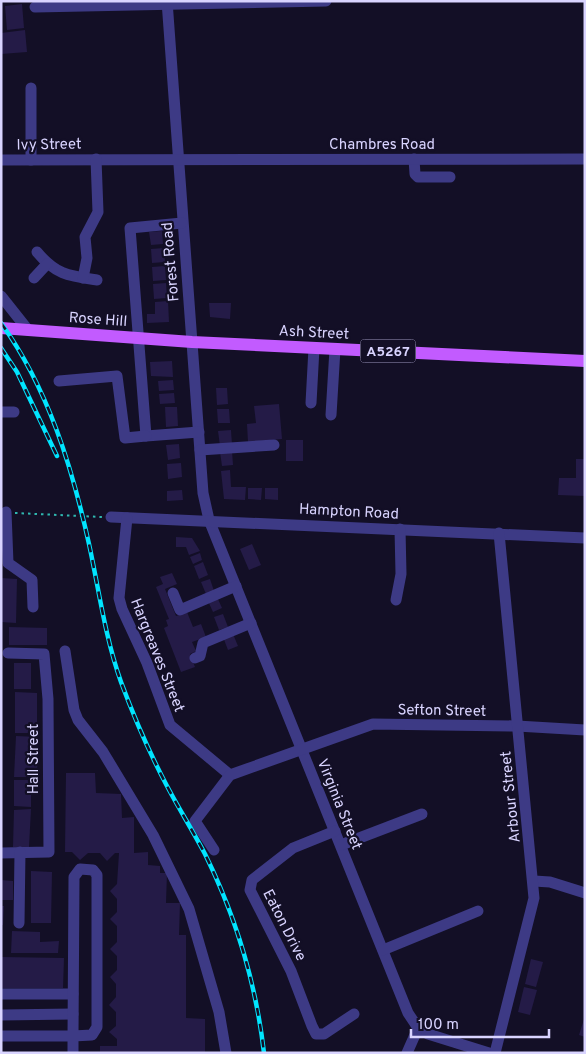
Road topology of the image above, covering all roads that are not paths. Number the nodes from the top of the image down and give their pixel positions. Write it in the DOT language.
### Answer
graph roads {
  1 [pos="326,1"];
  2 [pos="167,3"];
  3 [pos="36,7"];
  4 [pos="31,88"];
  5 [pos="96,159"];
  6 [pos="414,159"];
  7 [pos="585,159"];
  8 [pos="1,160"];
  9 [pos="31,160"];
  10 [pos="179,160"];
  11 [pos="450,177"];
  12 [pos="182,223"];
  13 [pos="37,252"];
  14 [pos="47,264"];
  15 [pos="34,278"];
  16 [pos="83,278"];
  17 [pos="97,280"];
  18 [pos="1,296"];
  19 [pos="1,328"];
  20 [pos="28,330"];
  21 [pos="192,342"];
  22 [pos="314,348"];
  23 [pos="335,349"];
  24 [pos="585,361"];
  25 [pos="59,381"];
  26 [pos="311,403"];
  27 [pos="1,412"];
  28 [pos="14,412"];
  29 [pos="331,415"];
  30 [pos="199,432"];
  31 [pos="146,436"];
  32 [pos="274,445"];
  33 [pos="200,450"];
  34 [pos="6,512"];
  35 [pos="107,517"];
  36 [pos="127,518"];
  37 [pos="209,520"];
  38 [pos="400,529"];
  39 [pos="499,533"];
  40 [pos="585,538"];
  41 [pos="236,586"];
  42 [pos="173,593"];
  43 [pos="396,600"];
  44 [pos="33,606"];
  45 [pos="251,623"];
  46 [pos="65,651"];
  47 [pos="8,653"];
  48 [pos="195,658"];
  49 [pos="517,726"];
  50 [pos="585,730"];
  51 [pos="302,749"];
  52 [pos="230,775"];
  53 [pos="422,814"];
  54 [pos="335,831"];
  55 [pos="341,845"];
  56 [pos="214,850"];
  57 [pos="1,852"];
  58 [pos="20,852"];
  59 [pos="534,881"];
  60 [pos="585,893"];
  61 [pos="478,911"];
  62 [pos="19,923"];
  63 [pos="383,950"];
  64 [pos="1,994"];
  65 [pos="73,994"];
  66 [pos="73,1014"];
  67 [pos="354,1014"];
  68 [pos="1,1015"];
  69 [pos="418,1028"];
  70 [pos="1,1036"];
  71 [pos="73,1036"];
  72 [pos="72,1053"];
  73 [pos="226,1053"];
  74 [pos="407,1053"];
  75 [pos="487,1053"];
  76 [pos="495,1053"];
  1 -- 2 [label="street"];
  2 -- 3 [label="street"];
  2 -- 10 [label="street, Forest Road"];
  4 -- 9 [label="street"];
  5 -- 9 [label="street, Ivy Street"];
  5 -- 10 [label="street, Ivy Street"];
  5 -- 16 [label="street"];
  6 -- 7 [label="street, Chambres Road"];
  6 -- 10 [label="street, Chambres Road"];
  6 -- 11 [label="street"];
  8 -- 9 [label="street, Ivy Street"];
  10 -- 12 [label="street, Forest Road"];
  12 -- 21 [label="street, Forest Road"];
  12 -- 31 [label="street"];
  13 -- 14 [label="street"];
  14 -- 15 [label="street"];
  14 -- 16 [label="street"];
  16 -- 17 [label="street"];
  18 -- 20 [label="street"];
  19 -- 20 [label="main road, Rose Hill / A5267"];
  20 -- 21 [label="main road, Rose Hill / A5267"];
  21 -- 22 [label="main road, Ash Street / A5267"];
  21 -- 30 [label="street, Forest Road"];
  22 -- 23 [label="main road, Ash Street / A5267"];
  22 -- 26 [label="street"];
  23 -- 24 [label="main road, Ash Street / A5267"];
  23 -- 29 [label="street"];
  25 -- 31 [label="street"];
  27 -- 28 [label="street"];
  30 -- 31 [label="street"];
  30 -- 33 [label="street, Forest Road"];
  32 -- 33 [label="street"];
  33 -- 37 [label="street, Forest Road"];
  34 -- 44 [label="street"];
  35 -- 36 [label="street, Hampton Road"];
  36 -- 37 [label="street, Hampton Road"];
  36 -- 52 [label="street, Hargreaves Street"];
  37 -- 38 [label="street, Hampton Road"];
  37 -- 41 [label="street, Virginia Street"];
  38 -- 39 [label="street, Hampton Road"];
  38 -- 43 [label="street"];
  39 -- 40 [label="street, Hampton Road"];
  39 -- 49 [label="street, Arbour Street"];
  41 -- 42 [label="street"];
  41 -- 45 [label="street, Virginia Street"];
  45 -- 48 [label="street"];
  45 -- 51 [label="street, Virginia Street"];
  46 -- 73 [label="street"];
  47 -- 58 [label="street, Hall Street"];
  49 -- 50 [label="street, Sefton Street"];
  49 -- 51 [label="street, Sefton Street"];
  49 -- 59 [label="street, Arbour Street"];
  51 -- 52 [label="street, Sefton Street"];
  51 -- 54 [label="street, Virginia Street"];
  52 -- 56 [label="street"];
  53 -- 55 [label="street"];
  54 -- 55 [label="street, Virginia Street"];
  54 -- 67 [label="street, Eaton Drive"];
  55 -- 63 [label="street, Virginia Street"];
  57 -- 58 [label="street, Hall Street"];
  58 -- 62 [label="street"];
  59 -- 60 [label="street"];
  59 -- 76 [label="street, Arbour Street"];
  61 -- 63 [label="street"];
  63 -- 69 [label="street, Virginia Street"];
  64 -- 65 [label="street"];
  65 -- 66 [label="street"];
  65 -- 71 [label="street"];
  66 -- 68 [label="street"];
  66 -- 71 [label="street"];
  69 -- 74 [label="street"];
  69 -- 75 [label="street"];
  70 -- 71 [label="street"];
  71 -- 72 [label="street"];
}
